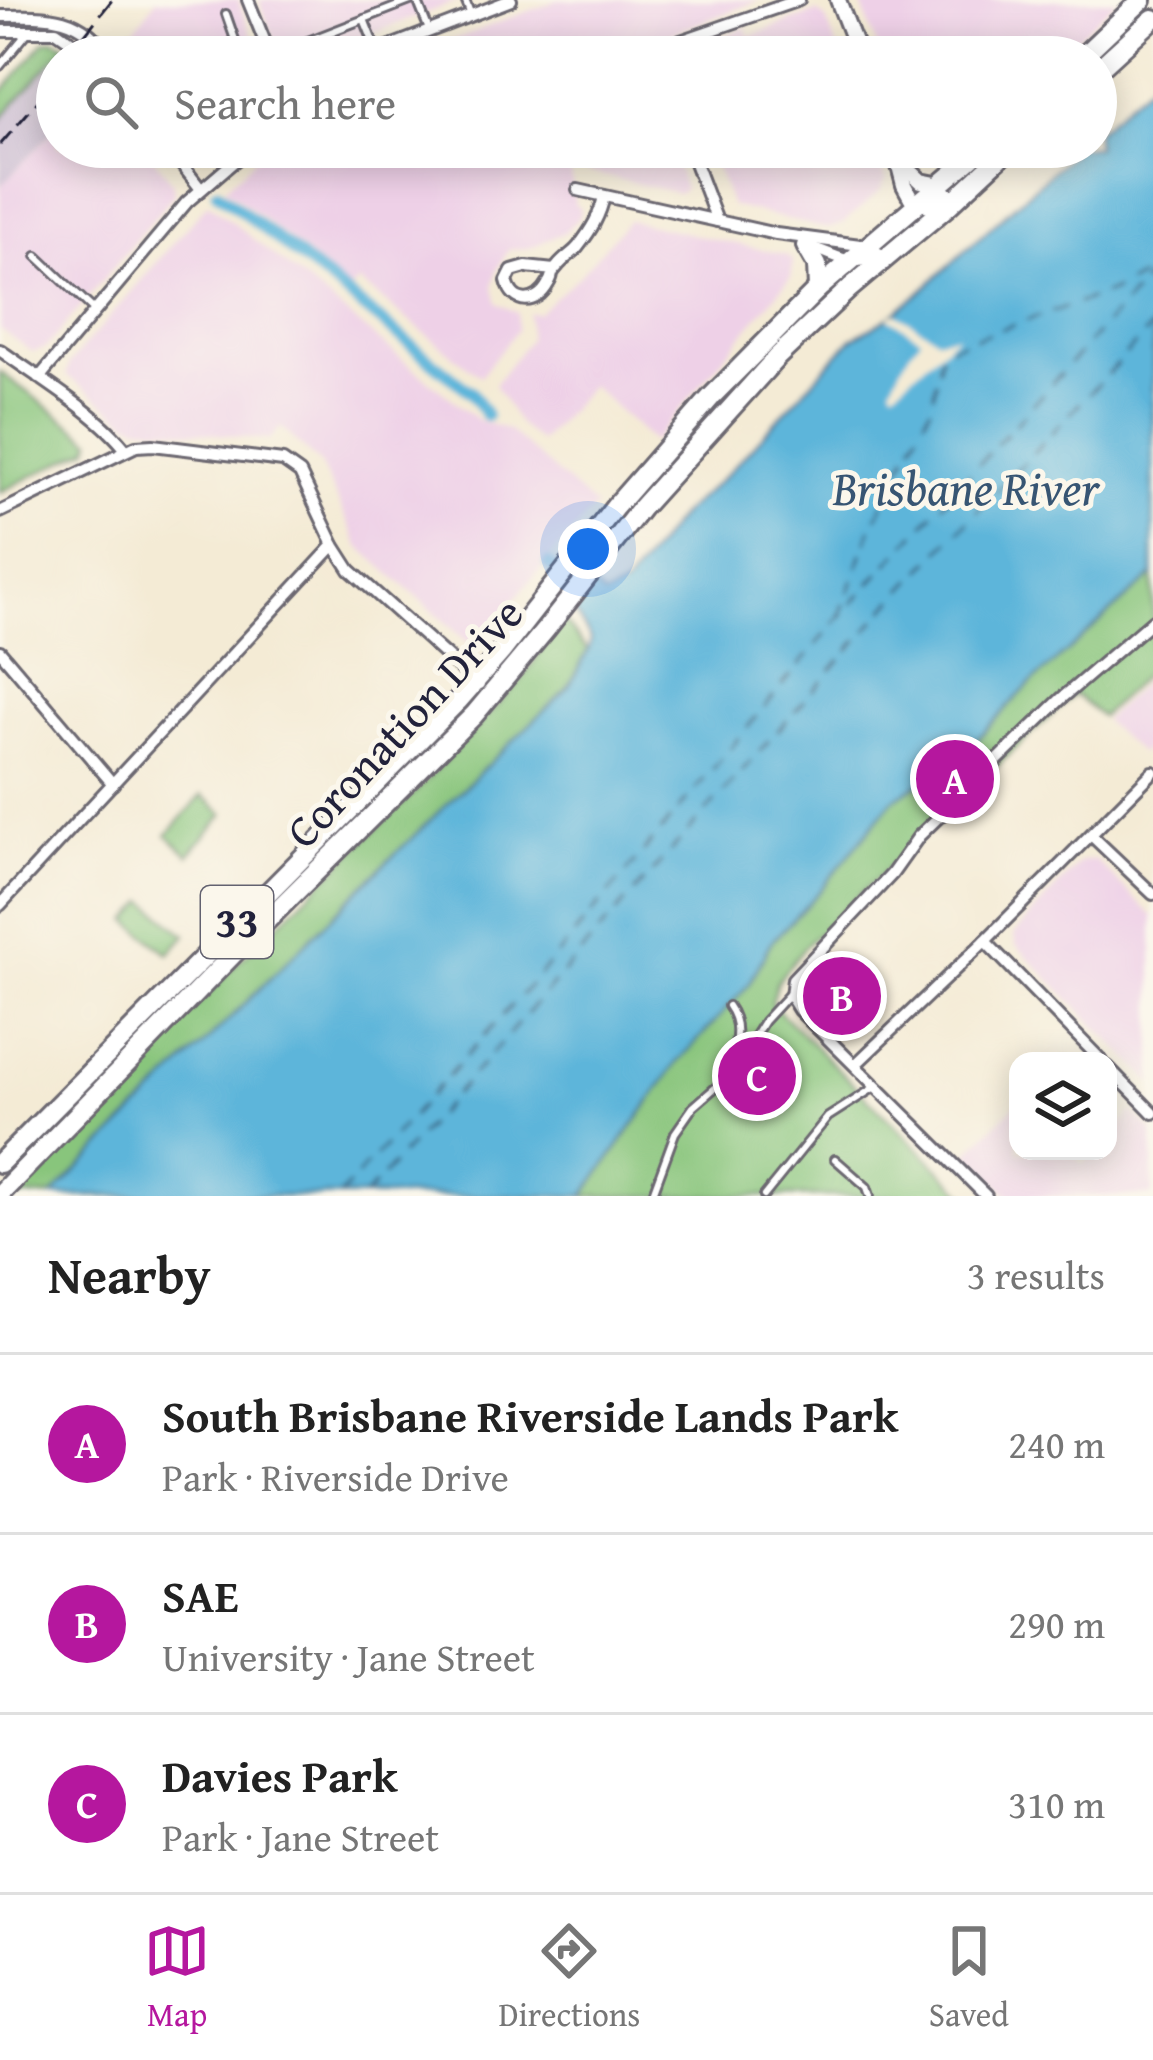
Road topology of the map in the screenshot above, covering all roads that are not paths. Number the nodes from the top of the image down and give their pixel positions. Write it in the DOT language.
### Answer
graph roads {
  1 [pos="248,0"];
  2 [pos="415,0"];
  3 [pos="465,0"];
  4 [pos="509,0"];
  5 [pos="799,0"];
  6 [pos="838,0"];
  7 [pos="1142,0"];
  8 [pos="226,14"];
  9 [pos="471,15"];
  10 [pos="0,16"];
  11 [pos="364,19"];
  12 [pos="1153,19"];
  13 [pos="31,30"];
  14 [pos="0,31"];
  15 [pos="429,32"];
  16 [pos="65,36"];
  17 [pos="92,36"];
  18 [pos="234,36"];
  19 [pos="263,36"];
  20 [pos="321,36"];
  21 [pos="371,36"];
  22 [pos="418,36"];
  23 [pos="695,36"];
  24 [pos="852,36"];
  25 [pos="1104,36"];
  26 [pos="1117,52"];
  27 [pos="0,66"];
  28 [pos="184,168"];
  29 [pos="225,168"];
  30 [pos="696,168"];
  31 [pos="900,168"];
  32 [pos="906,168"];
  33 [pos="960,168"];
  34 [pos="987,168"];
  35 [pos="969,184"];
  36 [pos="941,185"];
  37 [pos="200,188"];
  38 [pos="578,190"];
  39 [pos="604,196"];
  40 [pos="920,203"];
  41 [pos="716,221"];
  42 [pos="776,234"];
  43 [pos="806,245"];
  44 [pos="868,246"];
  45 [pos="901,246"];
  46 [pos="37,256"];
  47 [pos="850,261"];
  48 [pos="554,270"];
  49 [pos="818,289"];
  50 [pos="94,310"];
  51 [pos="0,350"];
  52 [pos="39,379"];
  53 [pos="126,450"];
  54 [pos="0,512"];
  55 [pos="334,545"];
  56 [pos="1153,620"];
  57 [pos="0,651"];
  58 [pos="483,689"];
  59 [pos="1153,772"];
  60 [pos="113,784"];
  61 [pos="1092,836"];
  62 [pos="1153,894"];
  63 [pos="0,905"];
  64 [pos="985,941"];
  65 [pos="791,992"];
  66 [pos="728,1006"];
  67 [pos="1093,1052"];
  68 [pos="855,1065"];
  69 [pos="1117,1076"];
  70 [pos="718,1085"];
  71 [pos="875,1087"];
  72 [pos="1153,1113"];
  73 [pos="835,1159"];
  74 [pos="0,1163"];
  75 [pos="0,1194"];
  76 [pos="652,1196"];
  77 [pos="764,1196"];
  78 [pos="870,1196"];
  79 [pos="986,1196"];
  1 -- 19 [label="street"];
  2 -- 11 [label="lane"];
  2 -- 15 [label="lane"];
  3 -- 9 [label="lane"];
  4 -- 9 [label="street"];
  5 -- 23 [label="street"];
  6 -- 24 [label="street"];
  7 -- 25 [label="highway"];
  8 -- 18 [label="lane"];
  9 -- 15 [label="street"];
  10 -- 17 [label="street"];
  11 -- 20 [label="lane"];
  11 -- 21 [label="lane"];
  12 -- 26 [label="highway"];
  13 -- 14 [label="street"];
  13 -- 16 [label="street"];
  13 -- 27 [label="lane"];
  15 -- 22 [label="street"];
  28 -- 37 [label="street"];
  29 -- 37 [label="street"];
  30 -- 41 [label="street"];
  31 -- 40 [label="street"];
  32 -- 36 [label="street"];
  33 -- 36 [label="highway, Coronation Drive / 33"];
  34 -- 35 [label="highway, Coronation Drive / 33"];
  35 -- 40 [label="street"];
  35 -- 45 [label="highway, Coronation Drive / 33"];
  36 -- 40 [label="highway, Coronation Drive / 33"];
  37 -- 50 [label="street"];
  38 -- 39 [label="street"];
  39 -- 41 [label="street"];
  39 -- 48 [label="street"];
  40 -- 44 [label="highway, Coronation Drive / 33"];
  41 -- 42 [label="street"];
  42 -- 43 [label="street"];
  42 -- 44 [label="street"];
  43 -- 47 [label="street"];
  43 -- 49 [label="highway"];
  44 -- 47 [label="highway, Coronation Drive / 33"];
  45 -- 47 [label="street"];
  45 -- 58 [label="highway, Coronation Drive / 33"];
  46 -- 50 [label="lane"];
  47 -- 49 [label="highway, Coronation Drive / 33"];
  49 -- 58 [label="highway, Coronation Drive / 33"];
  50 -- 52 [label="street"];
  51 -- 52 [label="street"];
  52 -- 53 [label="street"];
  53 -- 54 [label="street"];
  53 -- 55 [label="street"];
  55 -- 58 [label="street"];
  55 -- 60 [label="street"];
  56 -- 65 [label="street"];
  57 -- 60 [label="street"];
  58 -- 74 [label="highway, Coronation Drive / 33"];
  58 -- 75 [label="highway, Coronation Drive / 33"];
  59 -- 61 [label="street"];
  60 -- 63 [label="street"];
  61 -- 62 [label="street"];
  61 -- 64 [label="street"];
  64 -- 67 [label="street"];
  64 -- 68 [label="street"];
  65 -- 68 [label="street"];
  65 -- 70 [label="lane"];
  66 -- 70 [label="lane"];
  68 -- 71 [label="street"];
  69 -- 72 [label="street"];
  70 -- 76 [label="lane"];
  71 -- 77 [label="lane"];
  71 -- 79 [label="street"];
  73 -- 78 [label="lane"];
}
